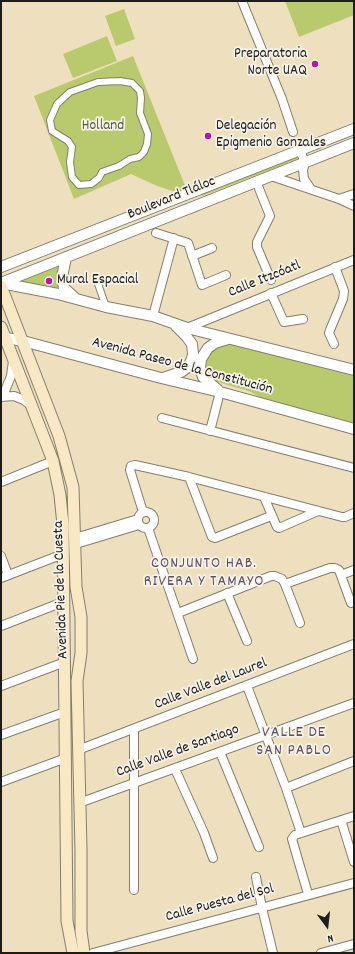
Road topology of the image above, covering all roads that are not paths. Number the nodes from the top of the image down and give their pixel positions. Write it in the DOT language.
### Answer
graph roads {
  1 [pos="242,1"];
  2 [pos="354,130"];
  3 [pos="293,132"];
  4 [pos="354,143"];
  5 [pos="300,150"];
  6 [pos="139,157"];
  7 [pos="305,163"];
  8 [pos="271,176"];
  9 [pos="256,182"];
  10 [pos="311,189"];
  11 [pos="354,194"];
  12 [pos="339,199"];
  13 [pos="354,206"];
  14 [pos="156,233"];
  15 [pos="174,238"];
  16 [pos="212,248"];
  17 [pos="192,256"];
  18 [pos="66,258"];
  19 [pos="354,260"];
  20 [pos="1,267"];
  21 [pos="335,267"];
  22 [pos="226,275"];
  23 [pos="96,278"];
  24 [pos="271,280"];
  25 [pos="1,284"];
  26 [pos="271,292"];
  27 [pos="75,298"];
  28 [pos="106,307"];
  29 [pos="152,316"];
  30 [pos="303,319"];
  31 [pos="174,324"];
  32 [pos="1,327"];
  33 [pos="188,328"];
  34 [pos="3,338"];
  35 [pos="228,339"];
  36 [pos="23,341"];
  37 [pos="334,344"];
  38 [pos="14,360"];
  39 [pos="354,370"];
  40 [pos="161,378"];
  41 [pos="220,392"];
  42 [pos="2,396"];
  43 [pos="33,407"];
  44 [pos="162,418"];
  45 [pos="354,429"];
  46 [pos="210,431"];
  47 [pos="53,461"];
  48 [pos="354,468"];
  49 [pos="189,477"];
  50 [pos="1,482"];
  51 [pos="264,497"];
  52 [pos="143,512"];
  53 [pos="318,512"];
  54 [pos="354,512"];
  55 [pos="271,516"];
  56 [pos="138,522"];
  57 [pos="148,528"];
  58 [pos="75,541"];
  59 [pos="63,554"];
  60 [pos="1,556"];
  61 [pos="354,570"];
  62 [pos="341,576"];
  63 [pos="5,577"];
  64 [pos="285,584"];
  65 [pos="227,593"];
  66 [pos="63,602"];
  67 [pos="351,602"];
  68 [pos="178,613"];
  69 [pos="300,623"];
  70 [pos="1,626"];
  71 [pos="247,641"];
  72 [pos="354,644"];
  73 [pos="193,659"];
  74 [pos="65,662"];
  75 [pos="1,686"];
  76 [pos="247,686"];
  77 [pos="354,703"];
  78 [pos="65,712"];
  79 [pos="134,729"];
  80 [pos="1,735"];
  81 [pos="266,736"];
  82 [pos="78,750"];
  83 [pos="220,752"];
  84 [pos="66,758"];
  85 [pos="354,761"];
  86 [pos="175,769"];
  87 [pos="1,782"];
  88 [pos="134,782"];
  89 [pos="286,788"];
  90 [pos="79,803"];
  91 [pos="354,816"];
  92 [pos="341,820"];
  93 [pos="301,833"];
  94 [pos="259,847"];
  95 [pos="213,858"];
  96 [pos="354,862"];
  97 [pos="256,877"];
  98 [pos="354,883"];
  99 [pos="134,890"];
  100 [pos="308,894"];
  101 [pos="262,908"];
  102 [pos="354,944"];
  103 [pos="73,953"];
  104 [pos="84,953"];
  105 [pos="93,953"];
  106 [pos="274,953"];
  107 [pos="321,953"];
  1 -- 3 [label="street"];
  2 -- 5 [label="street, Boulevard Tláloc"];
  4 -- 7 [label="street, Boulevard Tláloc"];
  5 -- 7 [label="street"];
  5 -- 20 [label="street, Boulevard Tláloc"];
  6 -- 6 [label="street"];
  7 -- 8 [label="street, Boulevard Tláloc"];
  7 -- 10 [label="street"];
  8 -- 9 [label="street, Boulevard Tláloc"];
  8 -- 10 [label="street"];
  9 -- 18 [label="street, Boulevard Tláloc"];
  9 -- 24 [label="street"];
  10 -- 12 [label="street"];
  11 -- 12 [label="street"];
  12 -- 13 [label="street"];
  14 -- 15 [label="street"];
  15 -- 17 [label="street"];
  15 -- 29 [label="street"];
  16 -- 17 [label="street"];
  17 -- 22 [label="street"];
  18 -- 25 [label="street, Boulevard Tláloc"];
  18 -- 27 [label="street"];
  19 -- 21 [label="street, Calle Itzcóatl"];
  21 -- 26 [label="street, Calle Itzcóatl"];
  21 -- 37 [label="street"];
  23 -- 28 [label="street"];
  25 -- 27 [label="street"];
  25 -- 36 [label="main road, Avenida Pie de la Cuesta"];
  26 -- 30 [label="street"];
  26 -- 33 [label="street, Calle Itzcóatl"];
  27 -- 28 [label="street"];
  28 -- 29 [label="street"];
  29 -- 31 [label="street"];
  31 -- 33 [label="street"];
  31 -- 40 [label="street"];
  32 -- 34 [label="main road, Avenida Pie de la Cuesta"];
  33 -- 35 [label="street"];
  34 -- 36 [label="street, Avenida Paseo de la Constitución"];
  34 -- 38 [label="main road, Avenida Pie de la Cuesta"];
  35 -- 39 [label="street"];
  35 -- 41 [label="street"];
  36 -- 40 [label="street, Avenida Paseo de la Constitución"];
  36 -- 58 [label="main road, Avenida Pie de la Cuesta"];
  38 -- 42 [label="street"];
  38 -- 43 [label="main road, Avenida Pie de la Cuesta"];
  40 -- 41 [label="street, Avenida Paseo de la Constitución"];
  41 -- 45 [label="street, Avenida Paseo de la Constitución"];
  41 -- 46 [label="street"];
  42 -- 43 [label="street"];
  43 -- 47 [label="main road, Avenida Pie de la Cuesta"];
  44 -- 46 [label="street"];
  46 -- 48 [label="street"];
  47 -- 50 [label="street"];
  47 -- 59 [label="main road, Avenida Pie de la Cuesta"];
  49 -- 51 [label="street"];
  49 -- 52 [label="street"];
  49 -- 55 [label="street"];
  51 -- 53 [label="street"];
  51 -- 55 [label="street"];
  52 -- 56 [label="street"];
  52 -- 57 [label="street"];
  53 -- 54 [label="street"];
  53 -- 55 [label="street"];
  56 -- 57 [label="street"];
  56 -- 58 [label="street"];
  57 -- 68 [label="street"];
  58 -- 82 [label="main road, Avenida Pie de la Cuesta"];
  59 -- 63 [label="street"];
  59 -- 66 [label="main road, Avenida Pie de la Cuesta"];
  60 -- 63 [label="street"];
  61 -- 62 [label="street"];
  62 -- 64 [label="street"];
  62 -- 67 [label="street"];
  64 -- 65 [label="street"];
  64 -- 69 [label="street"];
  65 -- 68 [label="street"];
  65 -- 71 [label="street"];
  66 -- 70 [label="street"];
  66 -- 74 [label="main road, Avenida Pie de la Cuesta"];
  68 -- 73 [label="street"];
  72 -- 76 [label="street, Calle Valle del Laurel"];
  74 -- 75 [label="street"];
  74 -- 78 [label="main road, Avenida Pie de la Cuesta"];
  76 -- 79 [label="street, Calle Valle del Laurel"];
  76 -- 81 [label="street"];
  77 -- 81 [label="street, Calle Valle de Santiago"];
  78 -- 80 [label="street"];
  78 -- 84 [label="main road, Avenida Pie de la Cuesta"];
  79 -- 82 [label="street, Calle Valle del Laurel"];
  79 -- 88 [label="street"];
  81 -- 83 [label="street, Calle Valle de Santiago"];
  81 -- 89 [label="street"];
  82 -- 90 [label="main road, Avenida Pie de la Cuesta"];
  83 -- 86 [label="street, Calle Valle de Santiago"];
  83 -- 94 [label="street"];
  84 -- 87 [label="street"];
  84 -- 103 [label="main road, Avenida Pie de la Cuesta"];
  85 -- 89 [label="street"];
  86 -- 88 [label="street, Calle Valle de Santiago"];
  86 -- 95 [label="street"];
  88 -- 90 [label="street, Calle Valle de Santiago"];
  88 -- 99 [label="street"];
  89 -- 93 [label="street"];
  90 -- 104 [label="main road, Avenida Pie de la Cuesta"];
  91 -- 92 [label="street"];
  92 -- 93 [label="street"];
  92 -- 96 [label="street"];
  93 -- 100 [label="street"];
  97 -- 101 [label="street"];
  98 -- 100 [label="street, Calle Puesta del Sol"];
  100 -- 101 [label="street, Calle Puesta del Sol"];
  101 -- 105 [label="street, Calle Puesta del Sol"];
  101 -- 106 [label="street"];
  102 -- 107 [label="street"];
}
